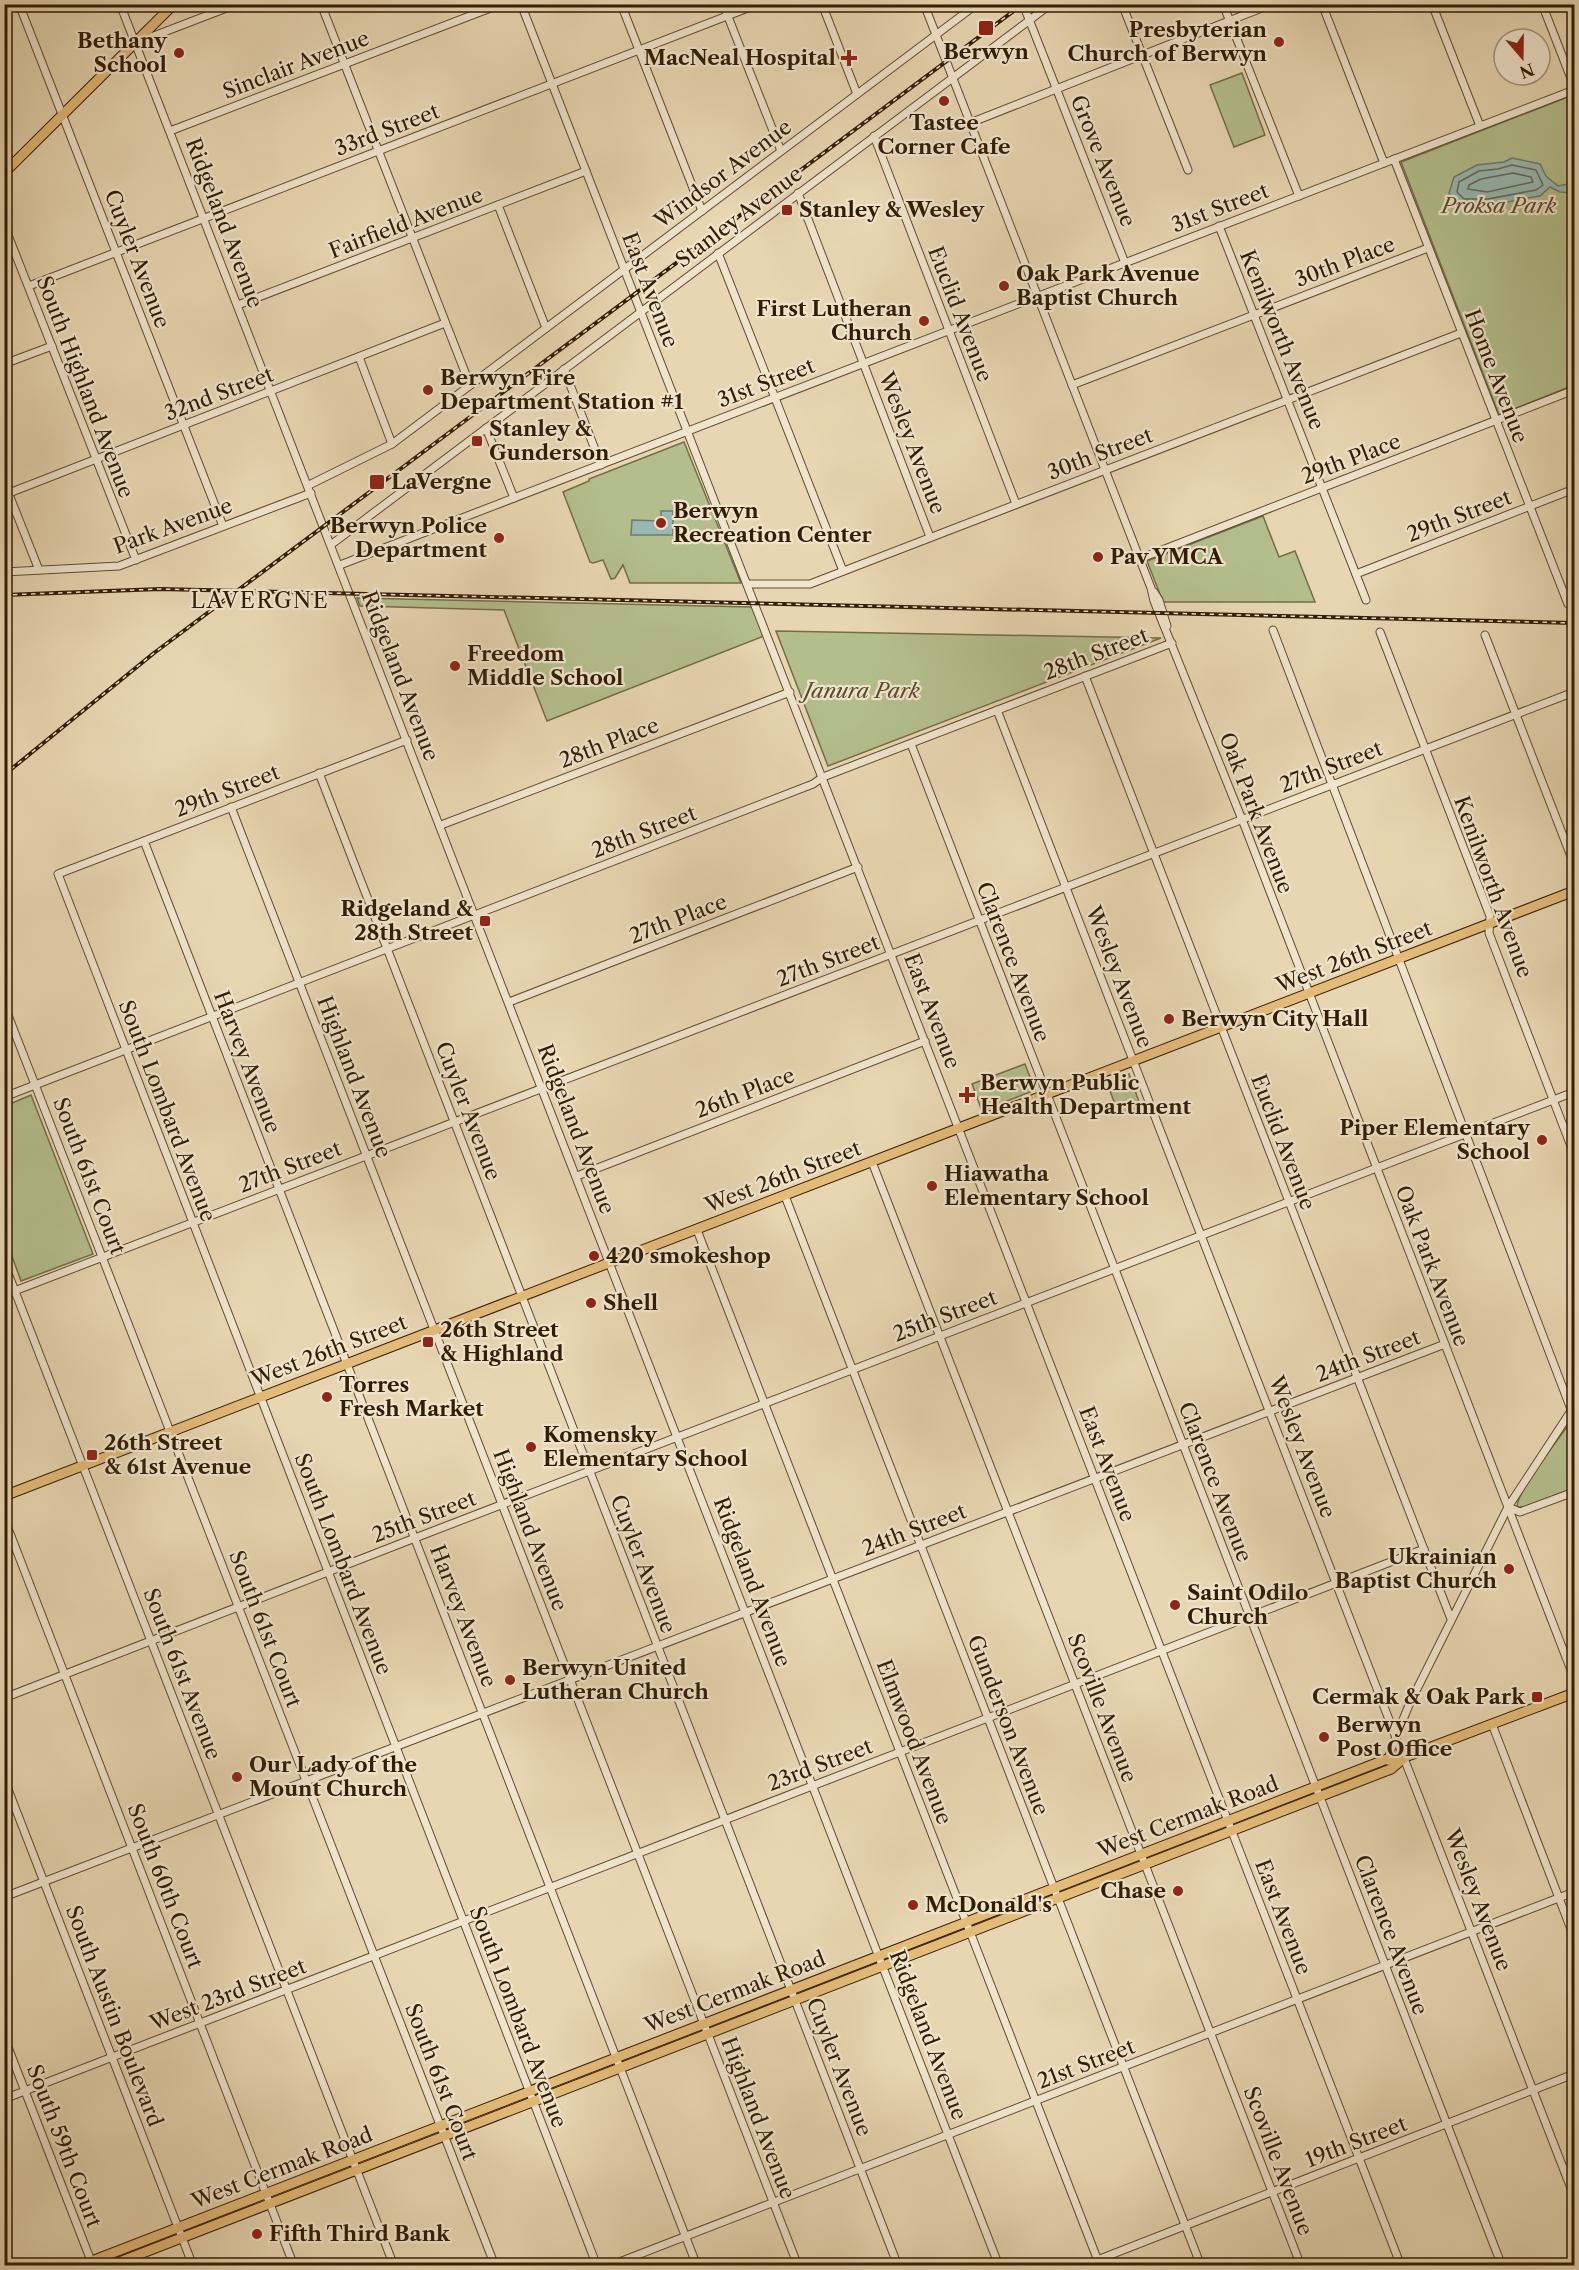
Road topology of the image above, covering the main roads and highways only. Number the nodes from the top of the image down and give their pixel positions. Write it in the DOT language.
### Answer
graph roads {
  1 [pos="174,4"];
  2 [pos="4,173"];
  3 [pos="1575,891"];
  4 [pos="4,1496"];
  5 [pos="1575,1693"];
  6 [pos="1405,1757"];
  7 [pos="442,2131"];
  8 [pos="92,2263"];
  9 [pos="79,2265"];
  10 [pos="109,2265"];
  1 -- 2 [label="main road"];
  3 -- 4 [label="main road, West 26th Street"];
  5 -- 6 [label="main road, West Cermak Road"];
  6 -- 7 [label="main road, West Cermak Road"];
  6 -- 7 [label="main road, West Cermak Road"];
  7 -- 8 [label="main road, West Cermak Road"];
  7 -- 10 [label="main road, West Cermak Road"];
  8 -- 9 [label="main road, West Cermak Road"];
}
